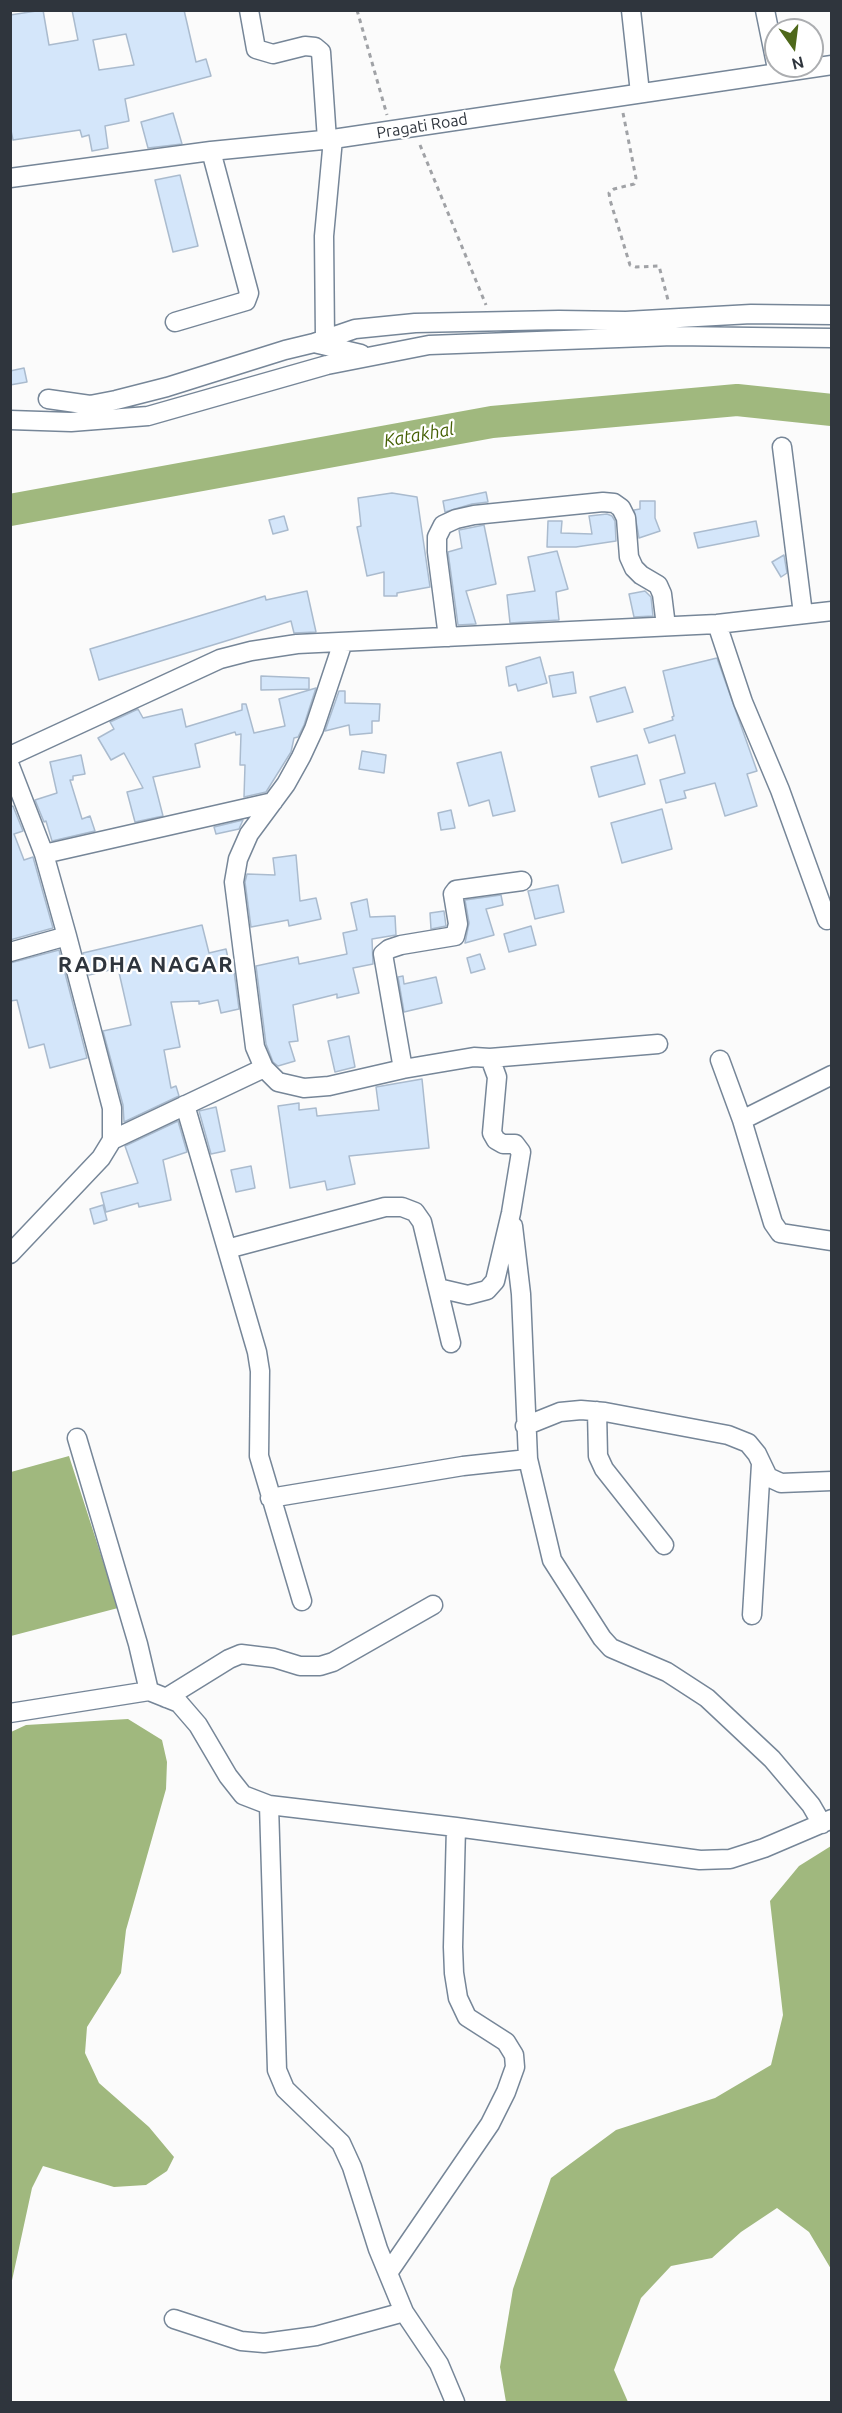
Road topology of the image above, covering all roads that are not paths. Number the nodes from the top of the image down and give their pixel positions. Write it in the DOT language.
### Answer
graph roads {
  1 [pos="249,10"];
  2 [pos="631,10"];
  3 [pos="764,69"];
  4 [pos="640,93"];
  5 [pos="330,140"];
  6 [pos="211,151"];
  7 [pos="10,178"];
  8 [pos="831,315"];
  9 [pos="175,322"];
  10 [pos="831,338"];
  11 [pos="320,341"];
  12 [pos="369,356"];
  13 [pos="48,399"];
  14 [pos="10,420"];
  15 [pos="782,447"];
  16 [pos="831,611"];
  17 [pos="802,614"];
  18 [pos="717,624"];
  19 [pos="666,626"];
  20 [pos="448,637"];
  21 [pos="343,642"];
  22 [pos="10,756"];
  23 [pos="10,765"];
  24 [pos="273,802"];
  25 [pos="44,854"];
  26 [pos="522,881"];
  27 [pos="827,920"];
  28 [pos="67,936"];
  29 [pos="10,952"];
  30 [pos="658,1044"];
  31 [pos="490,1058"];
  32 [pos="720,1060"];
  33 [pos="264,1068"];
  34 [pos="403,1069"];
  35 [pos="831,1080"];
  36 [pos="186,1105"];
  37 [pos="742,1120"];
  38 [pos="112,1140"];
  39 [pos="511,1213"];
  40 [pos="831,1241"];
  41 [pos="227,1249"];
  42 [pos="10,1254"];
  43 [pos="438,1288"];
  44 [pos="451,1343"];
  45 [pos="597,1411"];
  46 [pos="525,1426"];
  47 [pos="77,1438"];
  48 [pos="528,1459"];
  49 [pos="761,1462"];
  50 [pos="831,1481"];
  51 [pos="270,1498"];
  52 [pos="664,1545"];
  53 [pos="302,1601"];
  54 [pos="433,1605"];
  55 [pos="752,1615"];
  56 [pos="157,1695"];
  57 [pos="10,1713"];
  58 [pos="269,1805"];
  59 [pos="827,1821"];
  60 [pos="456,1827"];
  61 [pos="388,2273"];
  62 [pos="404,2312"];
  63 [pos="174,2319"];
  64 [pos="455,2403"];
  1 -- 5 [label="street"];
  2 -- 4 [label="street"];
  3 -- 4 [label="street, Pragati Road"];
  4 -- 5 [label="street, Pragati Road"];
  5 -- 6 [label="street, Pragati Road"];
  5 -- 11 [label="street"];
  6 -- 7 [label="street, Pragati Road"];
  6 -- 9 [label="street"];
  8 -- 11 [label="street"];
  10 -- 12 [label="street"];
  11 -- 12 [label="street"];
  11 -- 13 [label="street"];
  12 -- 14 [label="street"];
  15 -- 17 [label="street"];
  16 -- 17 [label="street"];
  17 -- 18 [label="street"];
  18 -- 19 [label="street"];
  18 -- 27 [label="street"];
  19 -- 20 [label="street"];
  19 -- 20 [label="street"];
  20 -- 21 [label="street"];
  21 -- 22 [label="street"];
  21 -- 24 [label="street"];
  23 -- 25 [label="street"];
  24 -- 25 [label="street"];
  24 -- 33 [label="street"];
  25 -- 28 [label="street"];
  26 -- 34 [label="street"];
  28 -- 29 [label="street"];
  28 -- 38 [label="street"];
  30 -- 31 [label="street"];
  31 -- 34 [label="street"];
  31 -- 39 [label="street"];
  32 -- 37 [label="street"];
  33 -- 34 [label="street"];
  33 -- 36 [label="street"];
  35 -- 37 [label="street"];
  36 -- 38 [label="street"];
  36 -- 41 [label="street"];
  37 -- 40 [label="street"];
  38 -- 42 [label="street"];
  39 -- 43 [label="street"];
  39 -- 46 [label="street"];
  41 -- 43 [label="street"];
  41 -- 51 [label="street"];
  43 -- 44 [label="street"];
  45 -- 46 [label="street"];
  45 -- 49 [label="street"];
  45 -- 52 [label="street"];
  46 -- 48 [label="street"];
  47 -- 56 [label="street"];
  48 -- 51 [label="street"];
  48 -- 59 [label="street"];
  49 -- 50 [label="street"];
  49 -- 55 [label="street"];
  51 -- 53 [label="street"];
  54 -- 56 [label="street"];
  56 -- 57 [label="street"];
  56 -- 58 [label="street"];
  58 -- 60 [label="street"];
  58 -- 61 [label="street"];
  59 -- 60 [label="street"];
  60 -- 61 [label="street"];
  61 -- 62 [label="street"];
  62 -- 63 [label="street"];
  62 -- 64 [label="street"];
}
